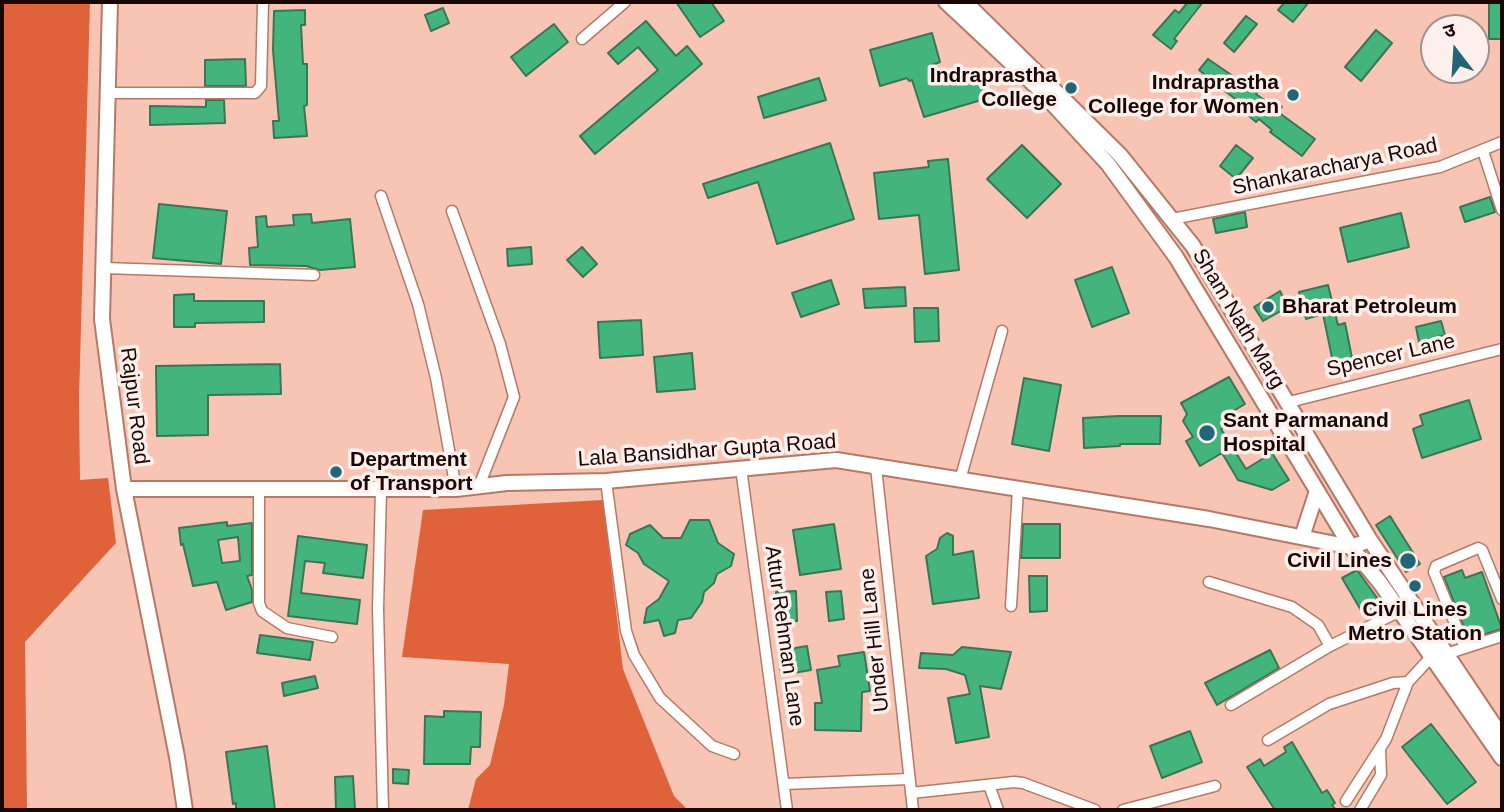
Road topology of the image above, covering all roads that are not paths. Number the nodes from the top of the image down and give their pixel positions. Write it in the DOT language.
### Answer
graph roads {
  1 [pos="110,2"];
  2 [pos="263,2"];
  3 [pos="625,2"];
  4 [pos="946,2"];
  5 [pos="965,2"];
  6 [pos="582,39"];
  7 [pos="108,93"];
  8 [pos="1502,142"];
  9 [pos="1483,151"];
  10 [pos="381,196"];
  11 [pos="1502,210"];
  12 [pos="452,211"];
  13 [pos="1172,219"];
  14 [pos="104,268"];
  15 [pos="314,275"];
  16 [pos="1002,331"];
  17 [pos="1502,349"];
  18 [pos="1289,402"];
  19 [pos="876,467"];
  20 [pos="741,468"];
  21 [pos="960,480"];
  22 [pos="606,481"];
  23 [pos="480,486"];
  24 [pos="124,489"];
  25 [pos="456,489"];
  26 [pos="1018,489"];
  27 [pos="259,490"];
  28 [pos="381,491"];
  29 [pos="1317,491"];
  30 [pos="1302,537"];
  31 [pos="1370,540"];
  32 [pos="1350,547"];
  33 [pos="1209,582"];
  34 [pos="1502,599"];
  35 [pos="1011,606"];
  36 [pos="1400,611"];
  37 [pos="1502,636"];
  38 [pos="332,637"];
  39 [pos="1330,646"];
  40 [pos="1465,648"];
  41 [pos="1439,655"];
  42 [pos="1408,681"];
  43 [pos="1231,705"];
  44 [pos="1502,737"];
  45 [pos="1268,740"];
  46 [pos="1380,748"];
  47 [pos="734,754"];
  48 [pos="1502,758"];
  49 [pos="909,779"];
  50 [pos="785,784"];
  51 [pos="989,785"];
  52 [pos="1215,786"];
  53 [pos="911,793"];
  54 [pos="1346,801"];
  55 [pos="185,810"];
  56 [pos="383,810"];
  57 [pos="787,810"];
  58 [pos="913,810"];
  59 [pos="998,810"];
  60 [pos="1095,810"];
  61 [pos="1123,810"];
  62 [pos="1360,810"];
  1 -- 7 [label="street, Rajpur Road"];
  2 -- 7 [label="street"];
  3 -- 6 [label="street"];
  4 -- 29 [label="street, Sham Nath Marg"];
  5 -- 13 [label="street, Sham Nath Marg"];
  7 -- 14 [label="street, Rajpur Road"];
  8 -- 9 [label="street, Shankaracharya Road"];
  9 -- 11 [label="street"];
  9 -- 13 [label="street, Shankaracharya Road"];
  10 -- 25 [label="street"];
  12 -- 23 [label="street"];
  13 -- 18 [label="street, Sham Nath Marg"];
  14 -- 15 [label="street"];
  14 -- 24 [label="street, Rajpur Road"];
  16 -- 21 [label="street"];
  17 -- 18 [label="street, Spencer Lane"];
  18 -- 31 [label="street, Sham Nath Marg"];
  19 -- 20 [label="street, Lala Bansidhar Gupta Road"];
  19 -- 21 [label="street, Lala Bansidhar Gupta Road"];
  19 -- 49 [label="street, Under Hill Lane"];
  20 -- 22 [label="street, Lala Bansidhar Gupta Road"];
  20 -- 50 [label="street, Attur Rehman Lane"];
  21 -- 26 [label="street, Lala Bansidhar Gupta Road"];
  22 -- 23 [label="street, Lala Bansidhar Gupta Road"];
  22 -- 47 [label="street"];
  23 -- 25 [label="street, Lala Bansidhar Gupta Road"];
  24 -- 27 [label="street, Lala Bansidhar Gupta Road"];
  24 -- 55 [label="street, Rajpur Road"];
  25 -- 28 [label="street, Lala Bansidhar Gupta Road"];
  26 -- 30 [label="street, Lala Bansidhar Gupta Road"];
  26 -- 35 [label="street"];
  27 -- 28 [label="street, Lala Bansidhar Gupta Road"];
  27 -- 38 [label="street"];
  28 -- 56 [label="street"];
  29 -- 30 [label="street"];
  29 -- 32 [label="street, Sham Nath Marg"];
  30 -- 32 [label="street, Lala Bansidhar Gupta Road"];
  31 -- 32 [label="street"];
  31 -- 41 [label="street, Sham Nath Marg"];
  32 -- 36 [label="street, Sham Nath Marg"];
  33 -- 39 [label="street"];
  34 -- 40 [label="street"];
  36 -- 39 [label="street"];
  36 -- 41 [label="street, Sham Nath Marg"];
  37 -- 40 [label="street"];
  39 -- 43 [label="street"];
  40 -- 41 [label="street"];
  41 -- 42 [label="street"];
  41 -- 44 [label="street, Sham Nath Marg"];
  41 -- 48 [label="street, Sham Nath Marg"];
  42 -- 45 [label="street"];
  42 -- 46 [label="street"];
  46 -- 54 [label="street"];
  46 -- 62 [label="street"];
  49 -- 50 [label="street"];
  49 -- 53 [label="street, Under Hill Lane"];
  50 -- 57 [label="street, Attur Rehman Lane"];
  51 -- 53 [label="street"];
  51 -- 59 [label="street"];
  51 -- 60 [label="street"];
  52 -- 61 [label="street"];
  53 -- 58 [label="street, Under Hill Lane"];
}
